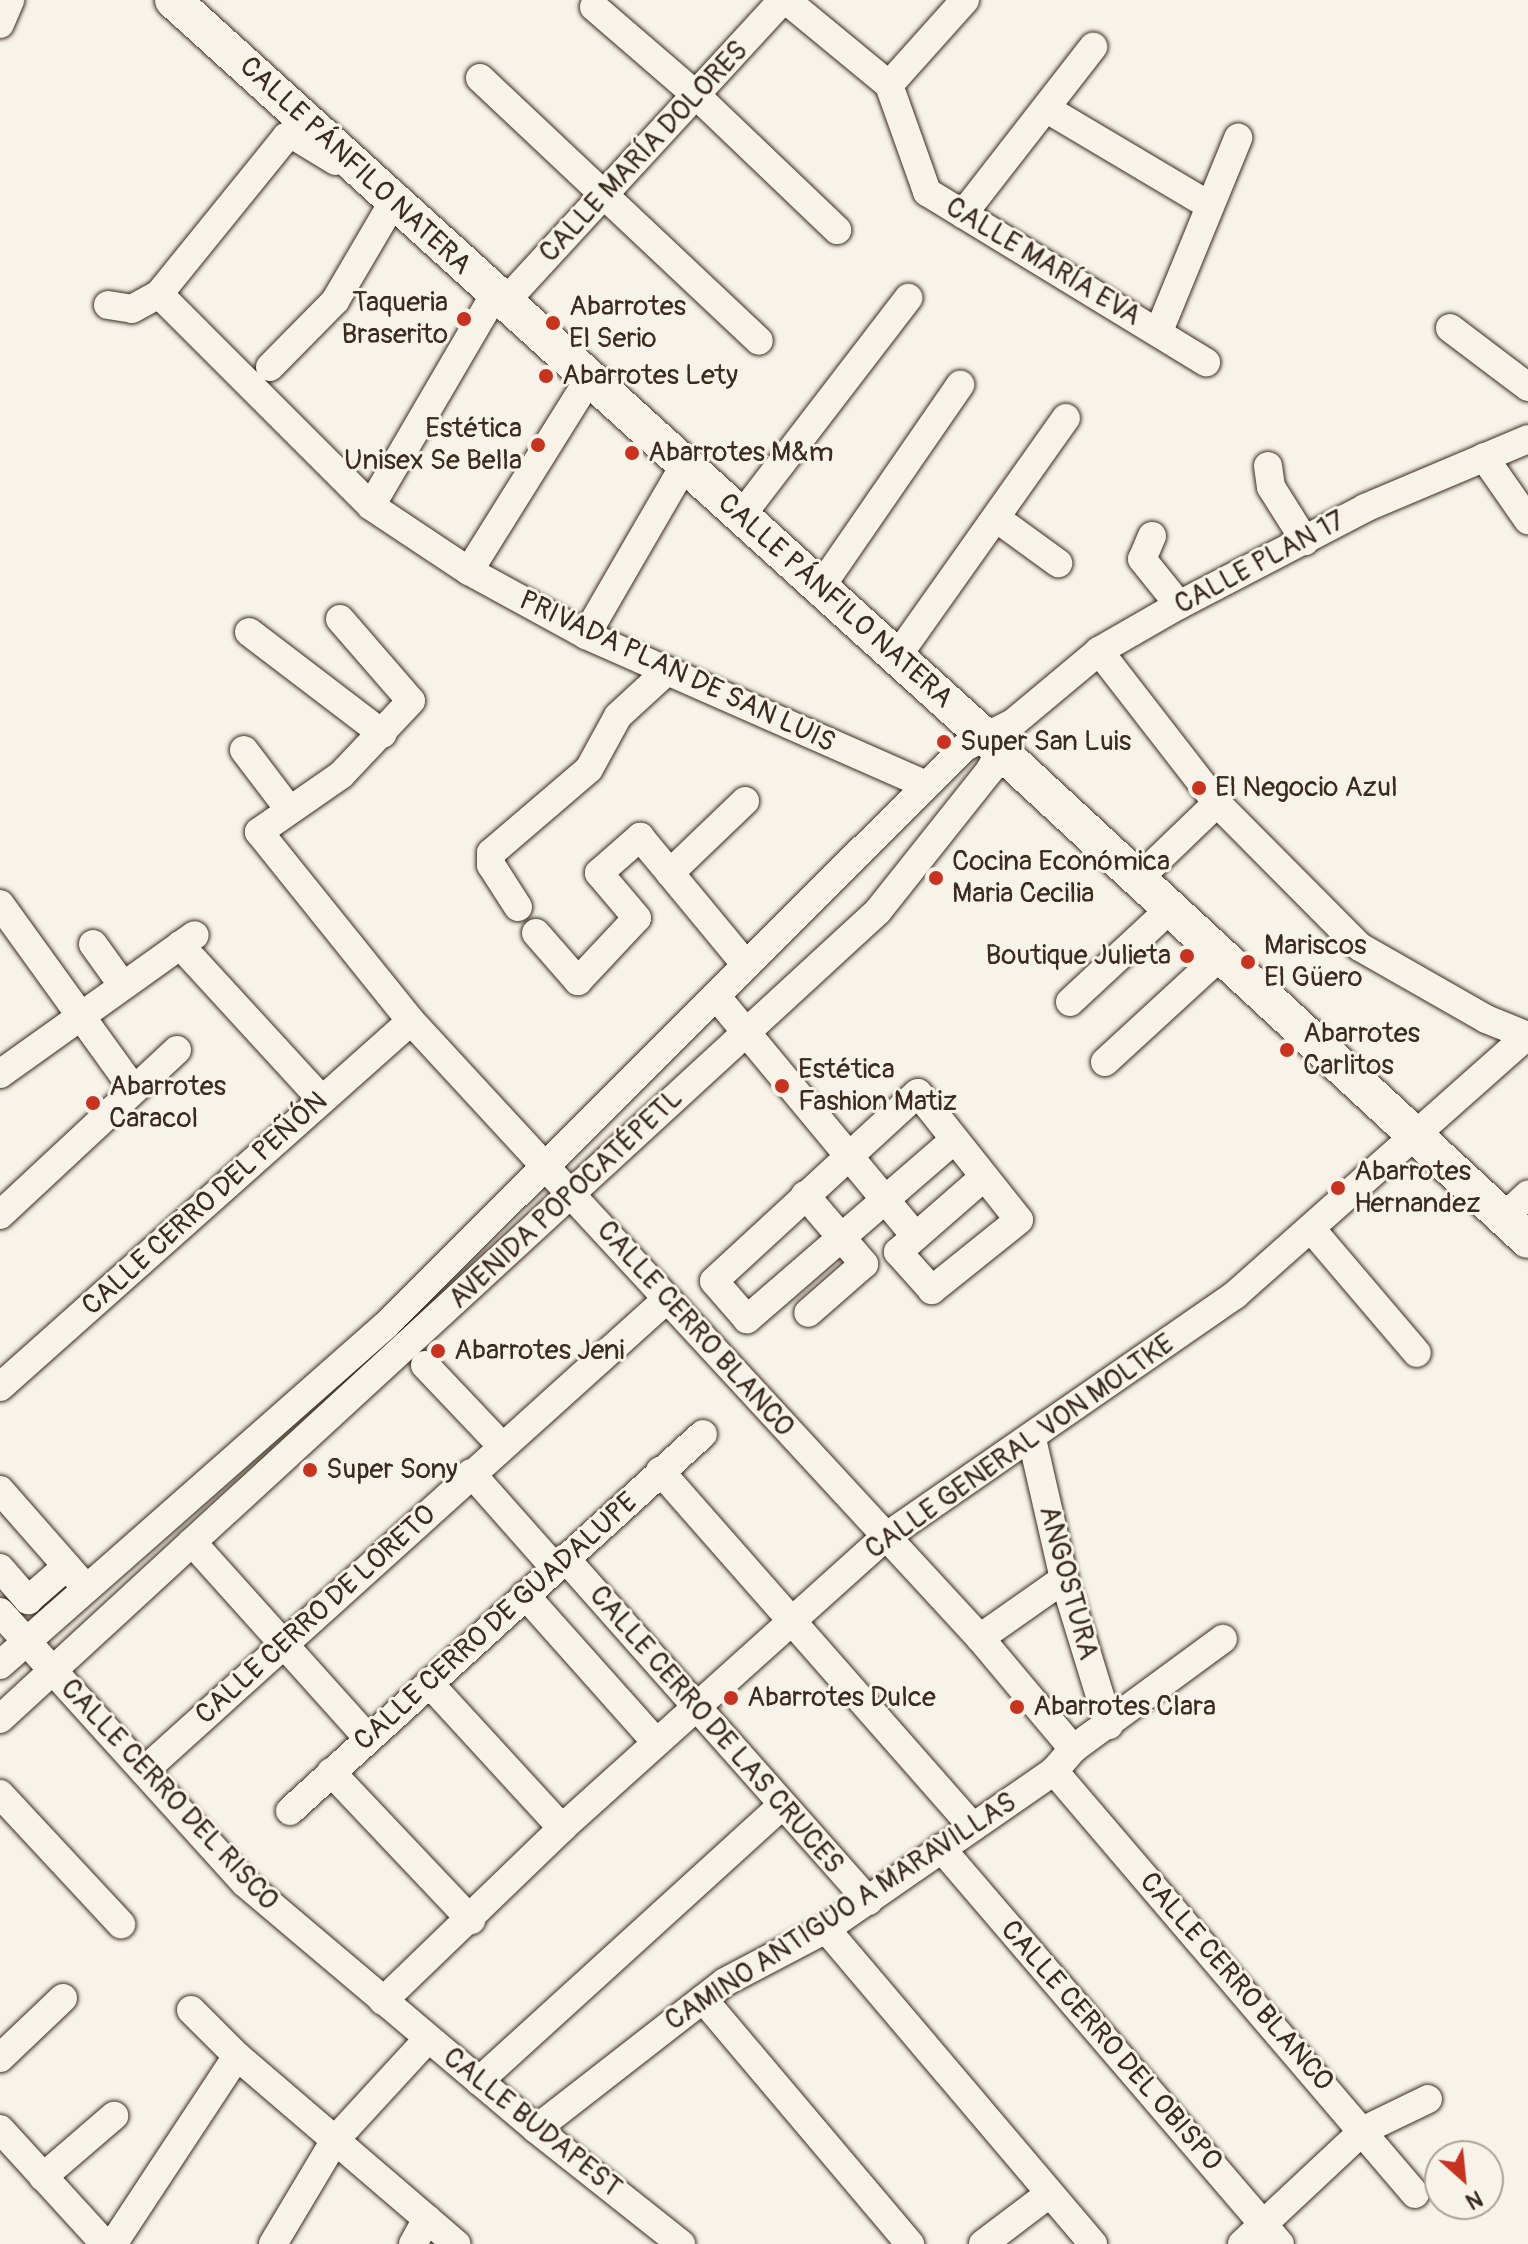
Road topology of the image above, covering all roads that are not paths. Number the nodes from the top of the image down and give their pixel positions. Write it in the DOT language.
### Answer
graph roads {
  1 [pos="10,0"];
  2 [pos="784,0"];
  3 [pos="965,0"];
  4 [pos="181,3"];
  5 [pos="594,7"];
  6 [pos="0,24"];
  7 [pos="1093,47"];
  8 [pos="480,78"];
  9 [pos="889,85"];
  10 [pos="697,96"];
  11 [pos="288,106"];
  12 [pos="1047,109"];
  13 [pos="1238,138"];
  14 [pos="271,150"];
  15 [pos="349,161"];
  16 [pos="605,193"];
  17 [pos="393,202"];
  18 [pos="1207,204"];
  19 [pos="963,214"];
  20 [pos="837,230"];
  21 [pos="159,294"];
  22 [pos="499,298"];
  23 [pos="908,298"];
  24 [pos="108,305"];
  25 [pos="1450,328"];
  26 [pos="1159,331"];
  27 [pos="759,341"];
  28 [pos="1206,362"];
  29 [pos="270,367"];
  30 [pos="589,379"];
  31 [pos="960,385"];
  32 [pos="1528,387"];
  33 [pos="1066,418"];
  34 [pos="1528,439"];
  35 [pos="1484,457"];
  36 [pos="685,464"];
  37 [pos="1268,466"];
  38 [pos="371,506"];
  39 [pos="741,516"];
  40 [pos="996,518"];
  41 [pos="1528,520"];
  42 [pos="1152,536"];
  43 [pos="1305,541"];
  44 [pos="1058,563"];
  45 [pos="469,571"];
  46 [pos="820,588"];
  47 [pos="1179,605"];
  48 [pos="340,619"];
  49 [pos="249,632"];
  50 [pos="586,635"];
  51 [pos="1099,651"];
  52 [pos="896,658"];
  53 [pos="667,671"];
  54 [pos="383,734"];
  55 [pos="999,737"];
  56 [pos="244,750"];
  57 [pos="948,765"];
  58 [pos="924,784"];
  59 [pos="972,788"];
  60 [pos="745,801"];
  61 [pos="1217,803"];
  62 [pos="288,808"];
  63 [pos="670,873"];
  64 [pos="1137,880"];
  65 [pos="0,904"];
  66 [pos="518,907"];
  67 [pos="1169,910"];
  68 [pos="536,933"];
  69 [pos="93,944"];
  70 [pos="1219,957"];
  71 [pos="746,965"];
  72 [pos="121,983"];
  73 [pos="716,996"];
  74 [pos="1070,1002"];
  75 [pos="79,1014"];
  76 [pos="411,1021"];
  77 [pos="747,1029"];
  78 [pos="1528,1036"];
  79 [pos="177,1050"];
  80 [pos="1105,1062"];
  81 [pos="0,1074"];
  82 [pos="134,1090"];
  83 [pos="322,1100"];
  84 [pos="1419,1135"];
  85 [pos="954,1140"];
  86 [pos="847,1156"];
  87 [pos="548,1166"];
  88 [pos="984,1177"];
  89 [pos="572,1191"];
  90 [pos="805,1195"];
  91 [pos="884,1199"];
  92 [pos="0,1215"];
  93 [pos="1520,1218"];
  94 [pos="1313,1231"];
  95 [pos="842,1236"];
  96 [pos="906,1244"];
  97 [pos="667,1299"];
  98 [pos="808,1313"];
  99 [pos="1417,1353"];
  100 [pos="425,1365"];
  101 [pos="0,1387"];
  102 [pos="273,1424"];
  103 [pos="703,1434"];
  104 [pos="1032,1439"];
  105 [pos="501,1445"];
  106 [pos="295,1450"];
  107 [pos="660,1471"];
  108 [pos="471,1473"];
  109 [pos="0,1490"];
  110 [pos="884,1538"];
  111 [pos="192,1542"];
  112 [pos="560,1563"];
  113 [pos="66,1567"];
  114 [pos="0,1568"];
  115 [pos="1064,1579"];
  116 [pos="86,1588"];
  117 [pos="525,1595"];
  118 [pos="0,1612"];
  119 [pos="791,1622"];
  120 [pos="980,1638"];
  121 [pos="1223,1639"];
  122 [pos="26,1641"];
  123 [pos="285,1646"];
  124 [pos="0,1665"];
  125 [pos="53,1671"];
  126 [pos="429,1683"];
  127 [pos="698,1708"];
  128 [pos="0,1719"];
  129 [pos="1109,1725"];
  130 [pos="368,1738"];
  131 [pos="656,1742"];
  132 [pos="1073,1749"];
  133 [pos="144,1771"];
  134 [pos="1054,1771"];
  135 [pos="331,1772"];
  136 [pos="0,1794"];
  137 [pos="782,1805"];
  138 [pos="290,1811"];
  139 [pos="973,1827"];
  140 [pos="562,1828"];
  141 [pos="941,1848"];
  142 [pos="868,1901"];
  143 [pos="471,1920"];
  144 [pos="121,1924"];
  145 [pos="826,1929"];
  146 [pos="63,1998"];
  147 [pos="703,1999"];
  148 [pos="383,2001"];
  149 [pos="191,2010"];
  150 [pos="428,2039"];
  151 [pos="237,2056"];
  152 [pos="0,2058"];
  153 [pos="479,2081"];
  154 [pos="1428,2099"];
  155 [pos="114,2116"];
  156 [pos="0,2129"];
  157 [pos="536,2129"];
  158 [pos="1364,2130"];
  159 [pos="335,2140"];
  160 [pos="43,2177"];
  161 [pos="1049,2194"];
  162 [pos="1415,2194"];
  163 [pos="427,2219"];
  164 [pos="1272,2234"];
  165 [pos="105,2244"];
  166 [pos="113,2244"];
  167 [pos="273,2244"];
  168 [pos="413,2244"];
  169 [pos="456,2244"];
  170 [pos="681,2244"];
  171 [pos="910,2244"];
  172 [pos="983,2244"];
  173 [pos="1093,2244"];
  174 [pos="1242,2244"];
  1 -- 6 [label="street"];
  2 -- 9 [label="street"];
  2 -- 10 [label="street, CALLE MARÍA DOLORES"];
  3 -- 9 [label="street"];
  4 -- 11 [label="main road, CALLE PÁNFILO NATERA"];
  5 -- 10 [label="street"];
  7 -- 12 [label="street"];
  8 -- 16 [label="street"];
  9 -- 19 [label="street, CALLE MARÍA EVA"];
  10 -- 16 [label="street, CALLE MARÍA DOLORES"];
  10 -- 20 [label="street"];
  11 -- 14 [label="street"];
  11 -- 15 [label="main road, CALLE PÁNFILO NATERA"];
  12 -- 18 [label="street"];
  12 -- 19 [label="street"];
  13 -- 18 [label="street"];
  14 -- 15 [label="street"];
  14 -- 21 [label="street"];
  15 -- 17 [label="main road, CALLE PÁNFILO NATERA"];
  16 -- 22 [label="street, CALLE MARÍA DOLORES"];
  16 -- 27 [label="street"];
  17 -- 22 [label="main road, CALLE PÁNFILO NATERA"];
  17 -- 29 [label="street"];
  18 -- 26 [label="street"];
  19 -- 26 [label="street, CALLE MARÍA EVA"];
  21 -- 24 [label="street"];
  21 -- 38 [label="street, PRIVADA PLAN DE SAN LUIS"];
  22 -- 30 [label="main road, CALLE PÁNFILO NATERA"];
  22 -- 38 [label="street, CALLE MARÍA DOLORES"];
  23 -- 39 [label="street"];
  25 -- 32 [label="street"];
  26 -- 28 [label="street, CALLE MARÍA EVA"];
  30 -- 36 [label="main road, CALLE PÁNFILO NATERA"];
  30 -- 45 [label="street"];
  31 -- 46 [label="street"];
  33 -- 40 [label="street"];
  34 -- 35 [label="street, CALLE PLAN 17"];
  35 -- 41 [label="street"];
  35 -- 43 [label="street, CALLE PLAN 17"];
  36 -- 39 [label="main road, CALLE PÁNFILO NATERA"];
  36 -- 50 [label="street"];
  37 -- 43 [label="street"];
  38 -- 45 [label="street, PRIVADA PLAN DE SAN LUIS"];
  39 -- 46 [label="main road, CALLE PÁNFILO NATERA"];
  40 -- 44 [label="street"];
  40 -- 52 [label="street"];
  42 -- 47 [label="street"];
  43 -- 47 [label="street, CALLE PLAN 17"];
  45 -- 50 [label="street, PRIVADA PLAN DE SAN LUIS"];
  46 -- 52 [label="main road, CALLE PÁNFILO NATERA"];
  47 -- 51 [label="street, CALLE PLAN 17"];
  48 -- 54 [label="street"];
  49 -- 54 [label="street"];
  50 -- 53 [label="street, PRIVADA PLAN DE SAN LUIS"];
  51 -- 55 [label="street, CALLE PLAN 17"];
  51 -- 61 [label="street"];
  52 -- 55 [label="main road, CALLE PÁNFILO NATERA"];
  53 -- 58 [label="street, PRIVADA PLAN DE SAN LUIS"];
  53 -- 66 [label="street"];
  54 -- 62 [label="street"];
  55 -- 57 [label="street, AVENIDA POPOCATÉPETL"];
  55 -- 59 [label="street, AVENIDA POPOCATÉPETL"];
  55 -- 64 [label="main road, CALLE PÁNFILO NATERA"];
  56 -- 62 [label="street"];
  57 -- 58 [label="street, AVENIDA POPOCATÉPETL"];
  57 -- 59 [label="street"];
  58 -- 71 [label="street, AVENIDA POPOCATÉPETL"];
  59 -- 77 [label="street, AVENIDA POPOCATÉPETL"];
  60 -- 63 [label="street"];
  61 -- 64 [label="street"];
  61 -- 78 [label="street"];
  62 -- 76 [label="street, CALLE CERRO BLANCO"];
  63 -- 68 [label="street"];
  63 -- 71 [label="street"];
  64 -- 67 [label="main road, CALLE PÁNFILO NATERA"];
  65 -- 75 [label="street"];
  67 -- 70 [label="main road, CALLE PÁNFILO NATERA"];
  67 -- 74 [label="street"];
  69 -- 72 [label="street"];
  70 -- 80 [label="street"];
  70 -- 84 [label="main road, CALLE PÁNFILO NATERA"];
  71 -- 73 [label="street, AVENIDA POPOCATÉPETL"];
  72 -- 75 [label="street"];
  72 -- 83 [label="street"];
  73 -- 77 [label="street"];
  73 -- 87 [label="street, AVENIDA POPOCATÉPETL"];
  75 -- 81 [label="street"];
  75 -- 82 [label="street"];
  76 -- 83 [label="street, CALLE CERRO DEL PEÑÓN"];
  76 -- 87 [label="street, CALLE CERRO BLANCO"];
  77 -- 86 [label="street"];
  77 -- 89 [label="street, AVENIDA POPOCATÉPETL"];
  78 -- 84 [label="street, CALLE GENERAL VON MOLTKE"];
  79 -- 82 [label="street"];
  82 -- 92 [label="street"];
  83 -- 101 [label="street, CALLE CERRO DEL PEÑÓN"];
  84 -- 93 [label="main road, CALLE PÁNFILO NATERA"];
  84 -- 94 [label="street, CALLE GENERAL VON MOLTKE"];
  85 -- 86 [label="street"];
  85 -- 88 [label="street"];
  85 -- 91 [label="street"];
  86 -- 90 [label="street"];
  86 -- 91 [label="street"];
  87 -- 89 [label="street, CALLE CERRO BLANCO"];
  87 -- 102 [label="street, AVENIDA POPOCATÉPETL"];
  88 -- 96 [label="street"];
  88 -- 96 [label="street"];
  89 -- 97 [label="street, CALLE CERRO BLANCO"];
  89 -- 106 [label="street, AVENIDA POPOCATÉPETL"];
  90 -- 95 [label="street"];
  90 -- 95 [label="street"];
  91 -- 95 [label="street"];
  91 -- 96 [label="street"];
  94 -- 99 [label="street"];
  94 -- 104 [label="street, CALLE GENERAL VON MOLTKE"];
  95 -- 98 [label="street"];
  97 -- 105 [label="street, CALLE CERRO DE LORETO"];
  97 -- 110 [label="street, CALLE CERRO BLANCO"];
  100 -- 105 [label="street"];
  102 -- 106 [label="street"];
  102 -- 116 [label="street, AVENIDA POPOCATÉPETL"];
  103 -- 107 [label="street, CALLE CERRO DE GUADALUPE"];
  104 -- 110 [label="street, CALLE GENERAL VON MOLTKE"];
  104 -- 115 [label="street, ANGOSTURA"];
  105 -- 108 [label="street, CALLE CERRO DE LORETO"];
  106 -- 111 [label="street, AVENIDA POPOCATÉPETL"];
  107 -- 112 [label="street, CALLE CERRO DE GUADALUPE"];
  107 -- 119 [label="street"];
  108 -- 112 [label="street, CALLE CERRO DE LAS CRUCES"];
  108 -- 123 [label="street, CALLE CERRO DE LORETO"];
  109 -- 113 [label="street"];
  110 -- 119 [label="street, CALLE GENERAL VON MOLTKE"];
  110 -- 120 [label="street, CALLE CERRO BLANCO"];
  111 -- 123 [label="street"];
  111 -- 125 [label="street, AVENIDA POPOCATÉPETL"];
  112 -- 117 [label="street, CALLE CERRO DE GUADALUPE"];
  112 -- 127 [label="street, CALLE CERRO DE LAS CRUCES"];
  113 -- 114 [label="street"];
  113 -- 116 [label="street"];
  115 -- 120 [label="street"];
  115 -- 129 [label="street, ANGOSTURA"];
  116 -- 122 [label="street, AVENIDA POPOCATÉPETL"];
  117 -- 126 [label="street, CALLE CERRO DE GUADALUPE"];
  117 -- 131 [label="street, CALLE CERRO DE LAS CRUCES"];
  118 -- 122 [label="street, CALLE CERRO DEL RISCO"];
  119 -- 127 [label="street, CALLE GENERAL VON MOLTKE"];
  119 -- 139 [label="street"];
  120 -- 132 [label="street, CALLE CERRO BLANCO"];
  121 -- 129 [label="street, CAMINO ANTIGUO A MARAVILLAS"];
  122 -- 124 [label="street, AVENIDA POPOCATÉPETL"];
  122 -- 125 [label="street, CALLE CERRO DEL RISCO"];
  123 -- 130 [label="street"];
  123 -- 133 [label="street, CALLE CERRO DE LORETO"];
  125 -- 128 [label="street, AVENIDA POPOCATÉPETL"];
  125 -- 133 [label="street, CALLE CERRO DEL RISCO"];
  126 -- 130 [label="street, CALLE CERRO DE GUADALUPE"];
  126 -- 140 [label="street"];
  127 -- 131 [label="street, CALLE GENERAL VON MOLTKE"];
  127 -- 137 [label="street, CALLE CERRO DE LAS CRUCES"];
  129 -- 132 [label="street, CAMINO ANTIGUO A MARAVILLAS"];
  130 -- 135 [label="street, CALLE CERRO DE GUADALUPE"];
  131 -- 140 [label="street, CALLE GENERAL VON MOLTKE"];
  132 -- 134 [label="street, CAMINO ANTIGUO A MARAVILLAS"];
  133 -- 148 [label="street, CALLE CERRO DEL RISCO"];
  134 -- 139 [label="street, CAMINO ANTIGUO A MARAVILLAS"];
  134 -- 158 [label="street, CALLE CERRO BLANCO"];
  135 -- 138 [label="street, CALLE CERRO DE GUADALUPE"];
  135 -- 143 [label="street"];
  136 -- 144 [label="street"];
  137 -- 142 [label="street, CALLE CERRO DE LAS CRUCES"];
  137 -- 153 [label="street"];
  139 -- 141 [label="street, CAMINO ANTIGUO A MARAVILLAS"];
  140 -- 143 [label="street, CALLE GENERAL VON MOLTKE"];
  141 -- 142 [label="street, CAMINO ANTIGUO A MARAVILLAS"];
  141 -- 164 [label="street, CALLE CERRO DEL OBISPO"];
  142 -- 145 [label="street, CAMINO ANTIGUO A MARAVILLAS"];
  143 -- 148 [label="street, CALLE GENERAL VON MOLTKE"];
  145 -- 147 [label="street, CAMINO ANTIGUO A MARAVILLAS"];
  145 -- 161 [label="street"];
  146 -- 152 [label="street"];
  147 -- 157 [label="street, CAMINO ANTIGUO A MARAVILLAS"];
  147 -- 171 [label="street"];
  148 -- 150 [label="street, CALLE BUDAPEST"];
  149 -- 151 [label="street"];
  150 -- 153 [label="street, CALLE BUDAPEST"];
  150 -- 159 [label="street"];
  151 -- 159 [label="street"];
  151 -- 166 [label="street"];
  153 -- 157 [label="street, CALLE BUDAPEST"];
  154 -- 158 [label="street"];
  155 -- 160 [label="street"];
  156 -- 160 [label="street"];
  157 -- 170 [label="street, CALLE BUDAPEST"];
  158 -- 162 [label="street, CALLE CERRO BLANCO"];
  158 -- 164 [label="street"];
  159 -- 163 [label="street"];
  159 -- 167 [label="street"];
  160 -- 165 [label="street"];
  161 -- 172 [label="street"];
  161 -- 173 [label="street"];
  163 -- 168 [label="street"];
  163 -- 169 [label="street"];
  164 -- 174 [label="street"];
}
